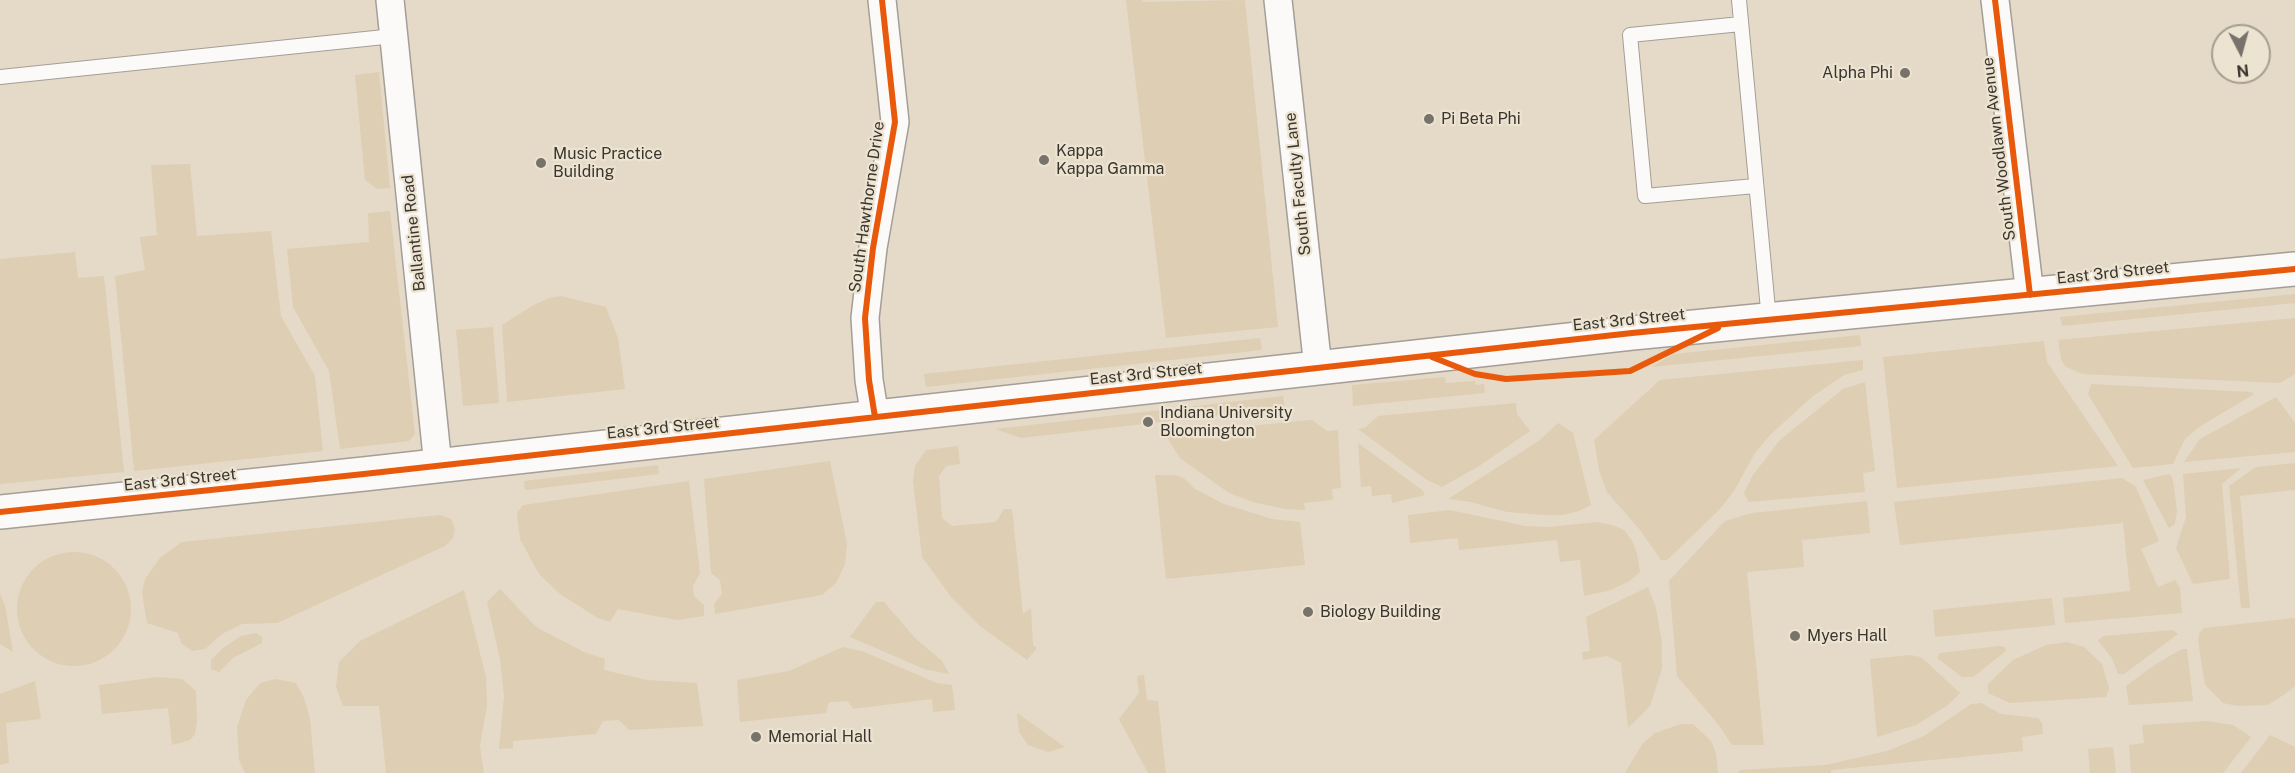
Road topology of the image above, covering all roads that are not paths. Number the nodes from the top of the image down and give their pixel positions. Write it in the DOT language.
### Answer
graph roads {
  1 [pos="390,0"];
  2 [pos="882,0"];
  3 [pos="1278,0"];
  4 [pos="1739,0"];
  5 [pos="1995,0"];
  6 [pos="1741,24"];
  7 [pos="394,36"];
  8 [pos="0,77"];
  9 [pos="1755,186"];
  10 [pos="2295,269"];
  11 [pos="2030,295"];
  12 [pos="1769,320"];
  13 [pos="1318,368"];
  14 [pos="875,417"];
  15 [pos="438,466"];
  16 [pos="0,512"];
  1 -- 7 [label="street, Ballantine Road"];
  2 -- 14 [label="street, South Hawthorne Drive"];
  3 -- 13 [label="street, South Faculty Lane"];
  4 -- 6 [label="lane"];
  5 -- 11 [label="street, South Woodlawn Avenue"];
  6 -- 9 [label="lane"];
  6 -- 9 [label="lane"];
  7 -- 8 [label="lane"];
  7 -- 15 [label="street, Ballantine Road"];
  9 -- 12 [label="lane"];
  10 -- 11 [label="main road, East 3rd Street"];
  11 -- 12 [label="main road, East 3rd Street"];
  12 -- 13 [label="main road, East 3rd Street"];
  13 -- 14 [label="main road, East 3rd Street"];
  14 -- 15 [label="main road, East 3rd Street"];
  15 -- 16 [label="main road, East 3rd Street"];
}
